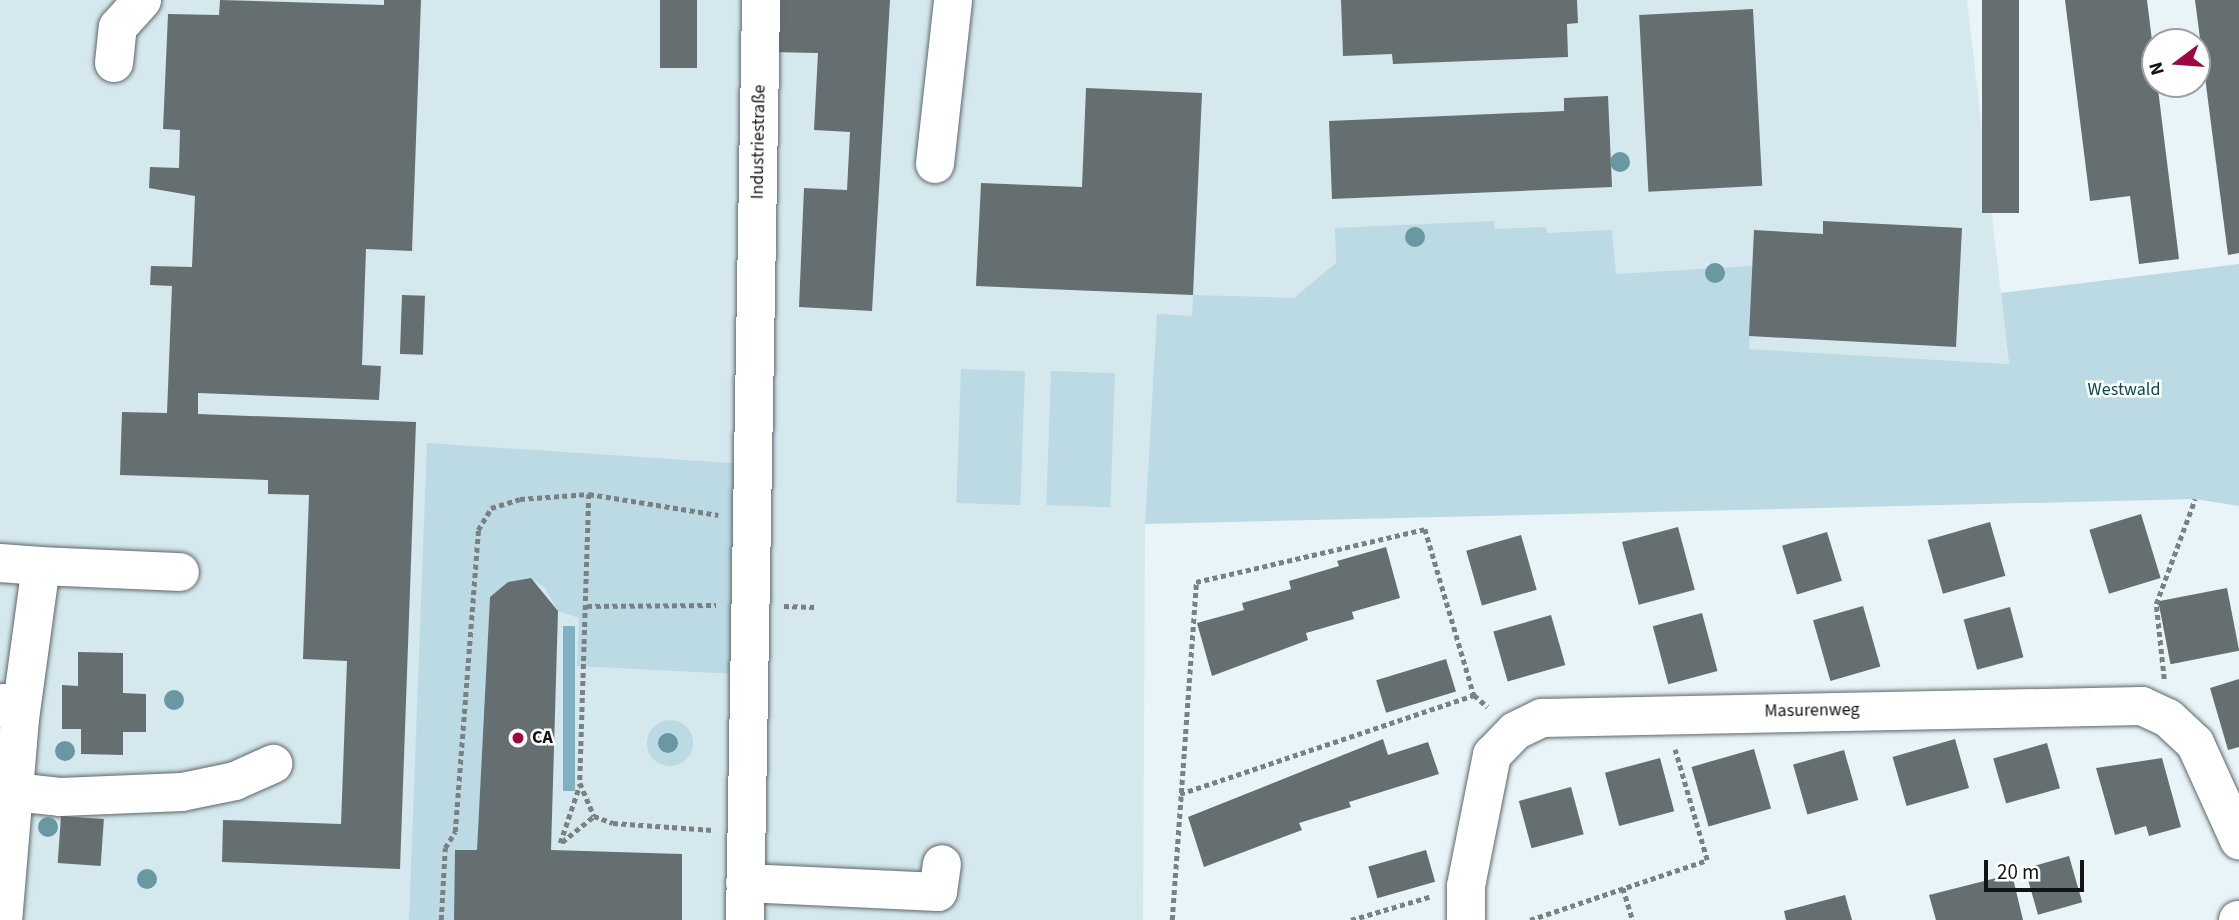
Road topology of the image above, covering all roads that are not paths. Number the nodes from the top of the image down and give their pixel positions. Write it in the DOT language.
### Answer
graph roads {
  1 [pos="142,0"];
  2 [pos="761,0"];
  3 [pos="953,0"];
  4 [pos="114,63"];
  5 [pos="935,164"];
  6 [pos="0,563"];
  7 [pos="41,566"];
  8 [pos="180,572"];
  9 [pos="10,710"];
  10 [pos="273,764"];
  11 [pos="14,792"];
  12 [pos="2239,840"];
  13 [pos="942,864"];
  14 [pos="745,902"];
  15 [pos="1466,903"];
  16 [pos="3,920"];
  1 -- 4 [label="street"];
  2 -- 14 [label="street, Industriestraße"];
  3 -- 5 [label="street"];
  6 -- 7 [label="street"];
  7 -- 8 [label="street"];
  7 -- 9 [label="street"];
  9 -- 11 [label="street"];
  10 -- 11 [label="street"];
  11 -- 16 [label="street"];
  12 -- 15 [label="street, Masurenweg"];
  13 -- 14 [label="street"];
}
